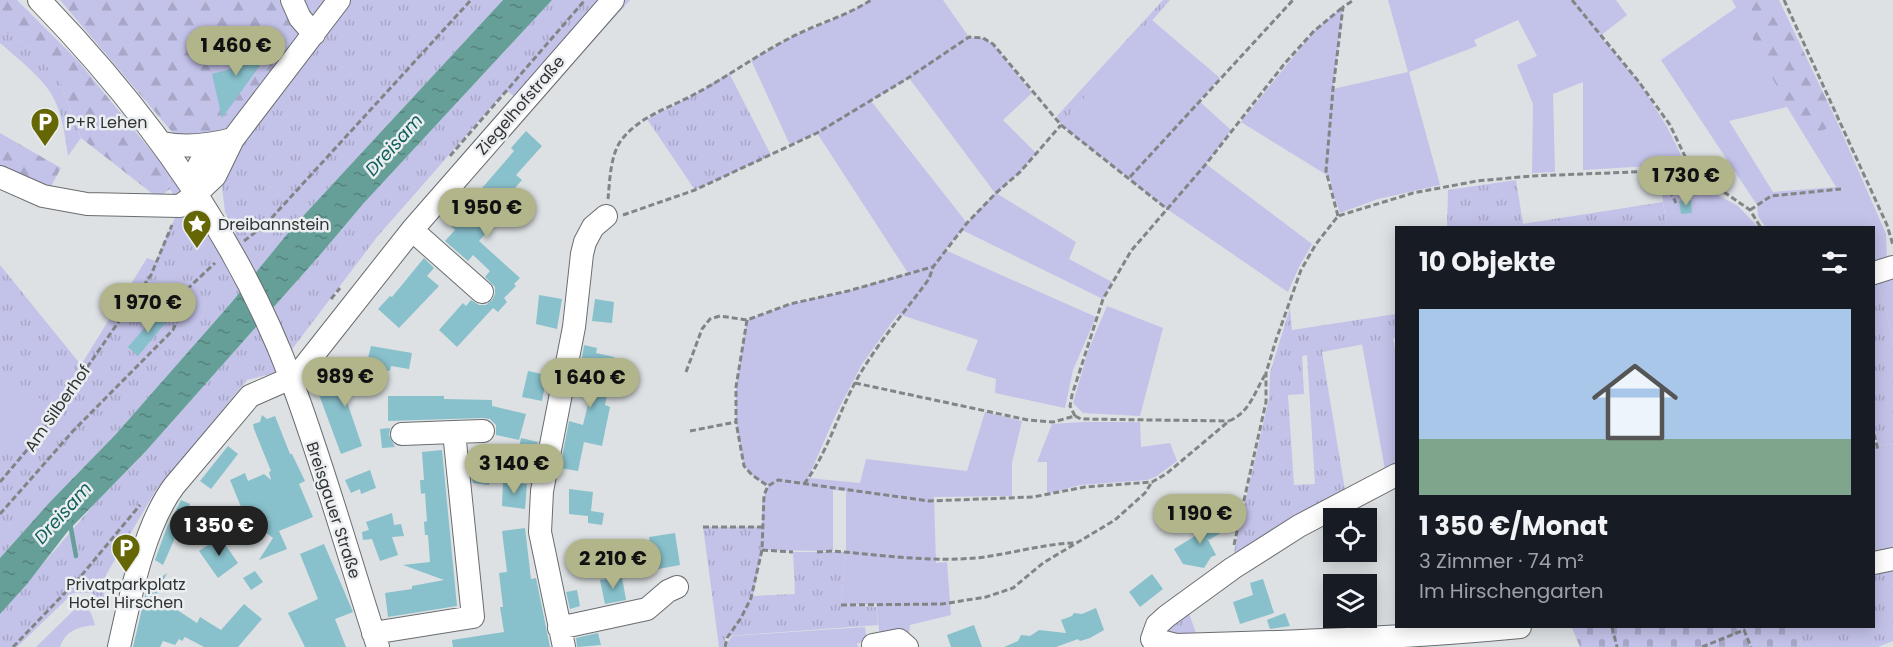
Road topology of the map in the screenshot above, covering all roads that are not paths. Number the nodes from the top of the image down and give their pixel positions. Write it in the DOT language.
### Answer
graph roads {
  1 [pos="39,0"];
  2 [pos="292,0"];
  3 [pos="339,0"];
  4 [pos="613,0"];
  5 [pos="314,34"];
  6 [pos="223,142"];
  7 [pos="162,143"];
  8 [pos="0,177"];
  9 [pos="189,199"];
  10 [pos="606,216"];
  11 [pos="412,230"];
  12 [pos="1893,267"];
  13 [pos="1875,273"];
  14 [pos="482,292"];
  15 [pos="291,378"];
  16 [pos="483,431"];
  17 [pos="454,432"];
  18 [pos="402,434"];
  19 [pos="1395,476"];
  20 [pos="1893,559"];
  21 [pos="1875,563"];
  22 [pos="677,587"];
  23 [pos="1510,628"];
  24 [pos="562,638"];
  25 [pos="376,640"];
  26 [pos="1144,643"];
  27 [pos="1336,644"];
  28 [pos="873,645"];
  29 [pos="119,647"];
  30 [pos="908,647"];
  1 -- 7 [label="street, Breisgauer Straße"];
  2 -- 5 [label="street"];
  3 -- 5 [label="street"];
  4 -- 11 [label="street, Ziegelhofstraße"];
  5 -- 6 [label="street"];
  6 -- 7 [label="street"];
  6 -- 9 [label="street"];
  7 -- 9 [label="street, Breisgauer Straße"];
  8 -- 9 [label="street"];
  9 -- 15 [label="street, Breisgauer Straße"];
  10 -- 24 [label="street"];
  11 -- 14 [label="street"];
  11 -- 15 [label="street, Ziegelhofstraße"];
  12 -- 13 [label="street"];
  15 -- 25 [label="street, Breisgauer Straße"];
  15 -- 29 [label="street"];
  16 -- 17 [label="street"];
  17 -- 18 [label="street"];
  17 -- 25 [label="street, Breisgauer Straße"];
  19 -- 26 [label="street"];
  20 -- 21 [label="street"];
  22 -- 24 [label="street"];
  23 -- 27 [label="street"];
  26 -- 27 [label="street"];
  28 -- 30 [label="street"];
}
